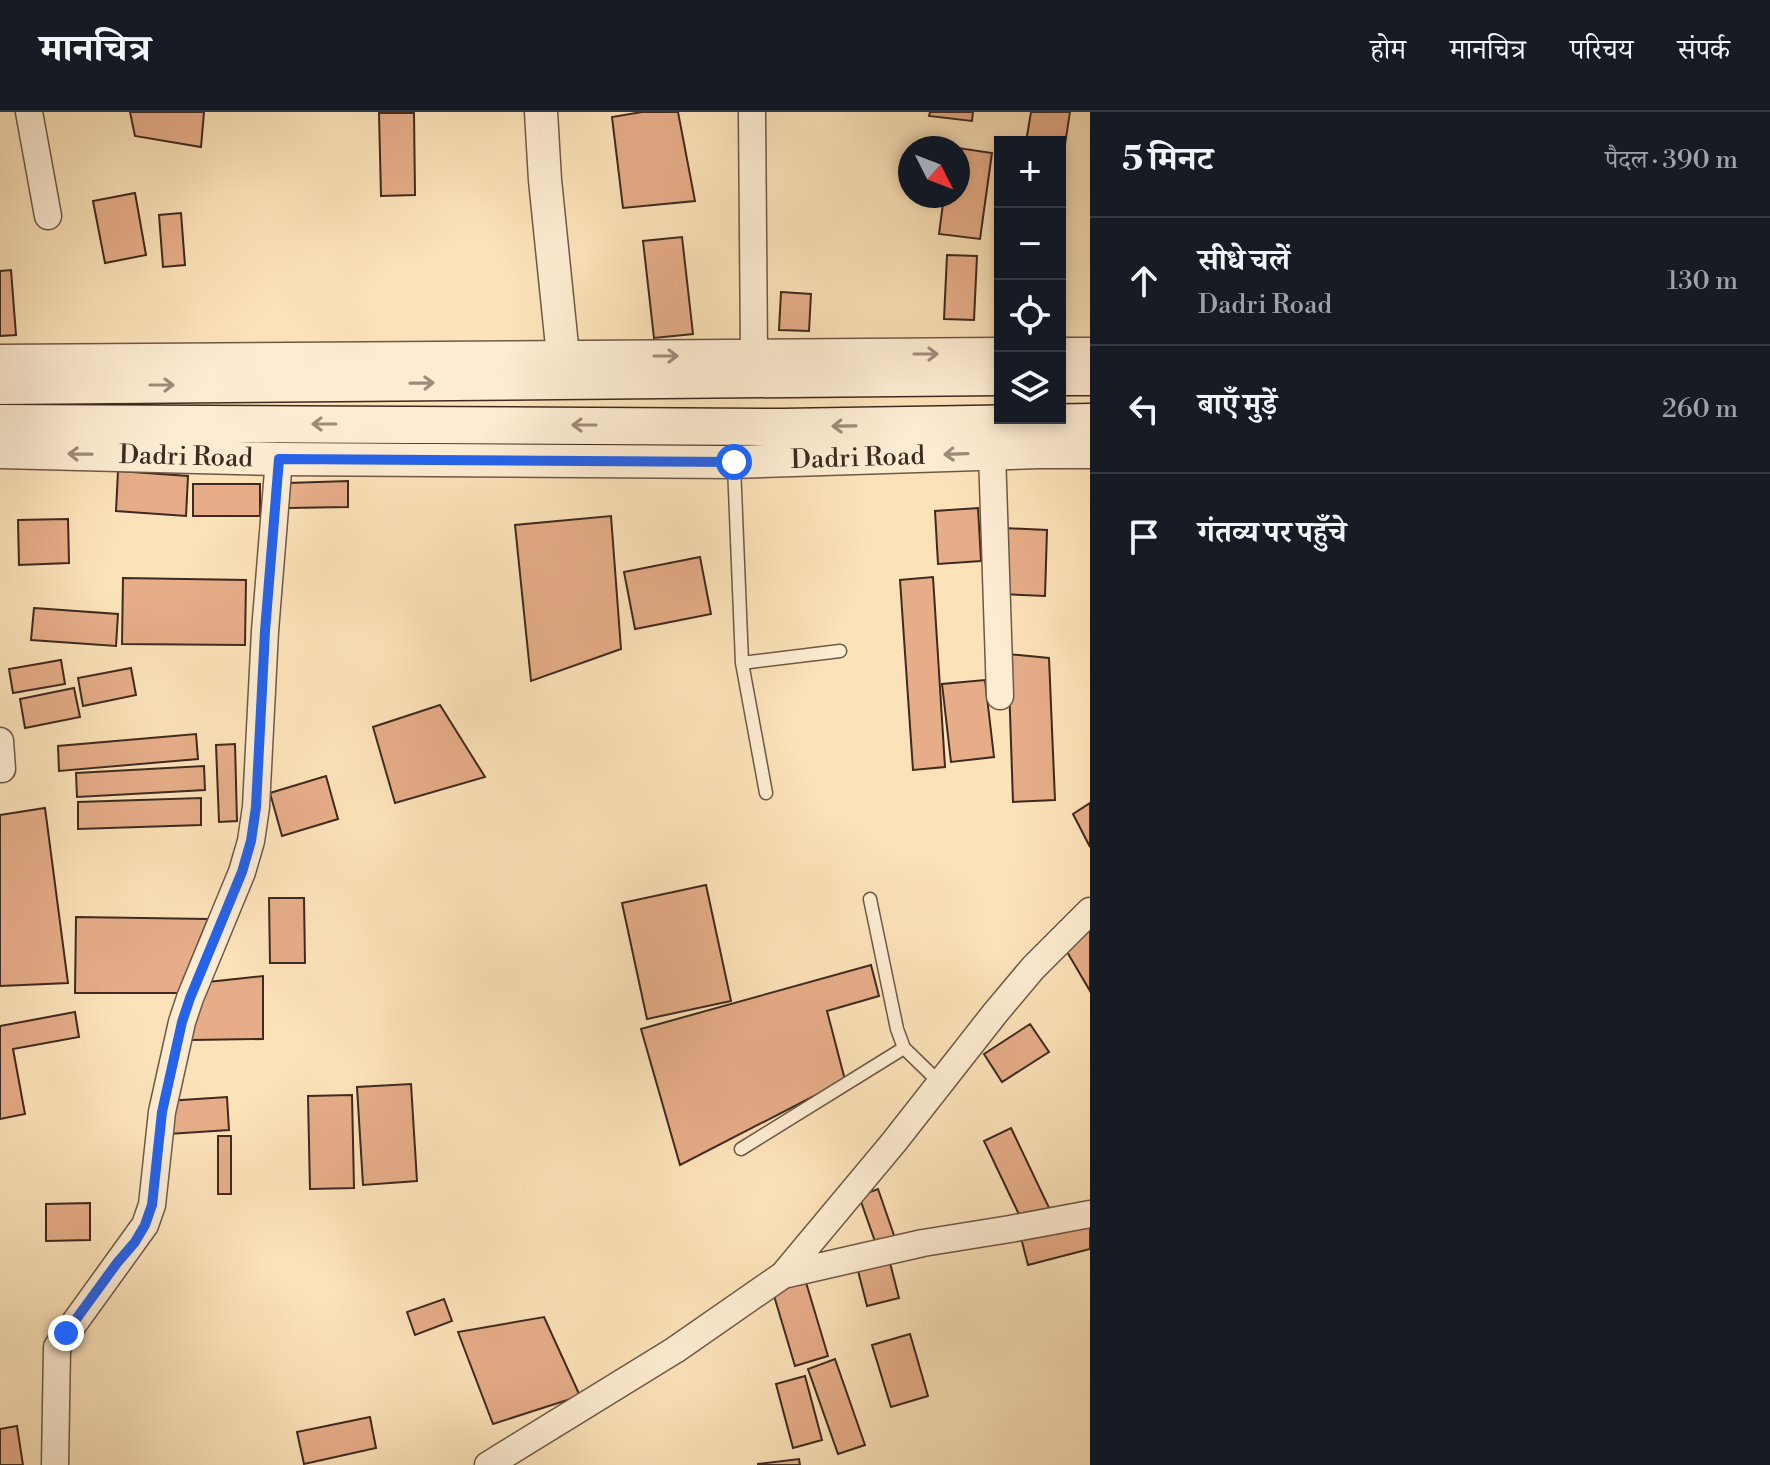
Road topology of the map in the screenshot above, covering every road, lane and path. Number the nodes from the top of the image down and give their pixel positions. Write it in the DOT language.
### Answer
graph roads {
  1 [pos="29,112"];
  2 [pos="541,112"];
  3 [pos="752,112"];
  4 [pos="48,216"];
  5 [pos="994,354"];
  6 [pos="1066,354"];
  7 [pos="1090,354"];
  8 [pos="754,355"];
  9 [pos="563,356"];
  10 [pos="0,361"];
  11 [pos="994,377"];
  12 [pos="1066,377"];
  13 [pos="1090,377"];
  14 [pos="0,386"];
  15 [pos="1090,422"];
  16 [pos="0,423"];
  17 [pos="0,452"];
  18 [pos="1090,452"];
  19 [pos="992,453"];
  20 [pos="279,459"];
  21 [pos="734,462"];
  22 [pos="840,651"];
  23 [pos="742,663"];
  24 [pos="1000,696"];
  25 [pos="0,741"];
  26 [pos="2,769"];
  27 [pos="766,793"];
  28 [pos="870,899"];
  29 [pos="1090,911"];
  30 [pos="904,1048"];
  31 [pos="940,1083"];
  32 [pos="741,1149"];
  33 [pos="1090,1214"];
  34 [pos="783,1275"];
  35 [pos="55,1465"];
  36 [pos="488,1465"];
  1 -- 4 [label="street"];
  2 -- 9 [label="street"];
  3 -- 8 [label="street"];
  8 -- 5 [label="street, one-way"];
  6 -- 7 [label="street"];
  9 -- 8 [label="street, one-way"];
  9 -- 10 [label="street"];
  14 -- 11 [label="main road, one-way"];
  12 -- 13 [label="main road"];
  15 -- 16 [label="main road, one-way"];
  20 -- 17 [label="street, Dadri Road, one-way"];
  18 -- 19 [label="street, Dadri Road"];
  19 -- 21 [label="street, Dadri Road, one-way"];
  19 -- 24 [label="street"];
  20 -- 21 [label="street, Dadri Road"];
  20 -- 35 [label="street"];
  21 -- 23 [label="lane"];
  22 -- 23 [label="lane"];
  23 -- 27 [label="lane"];
  25 -- 26 [label="street"];
  28 -- 30 [label="lane"];
  29 -- 31 [label="street"];
  30 -- 31 [label="lane"];
  30 -- 32 [label="lane"];
  31 -- 34 [label="street"];
  33 -- 34 [label="street"];
  34 -- 36 [label="street"];
}
